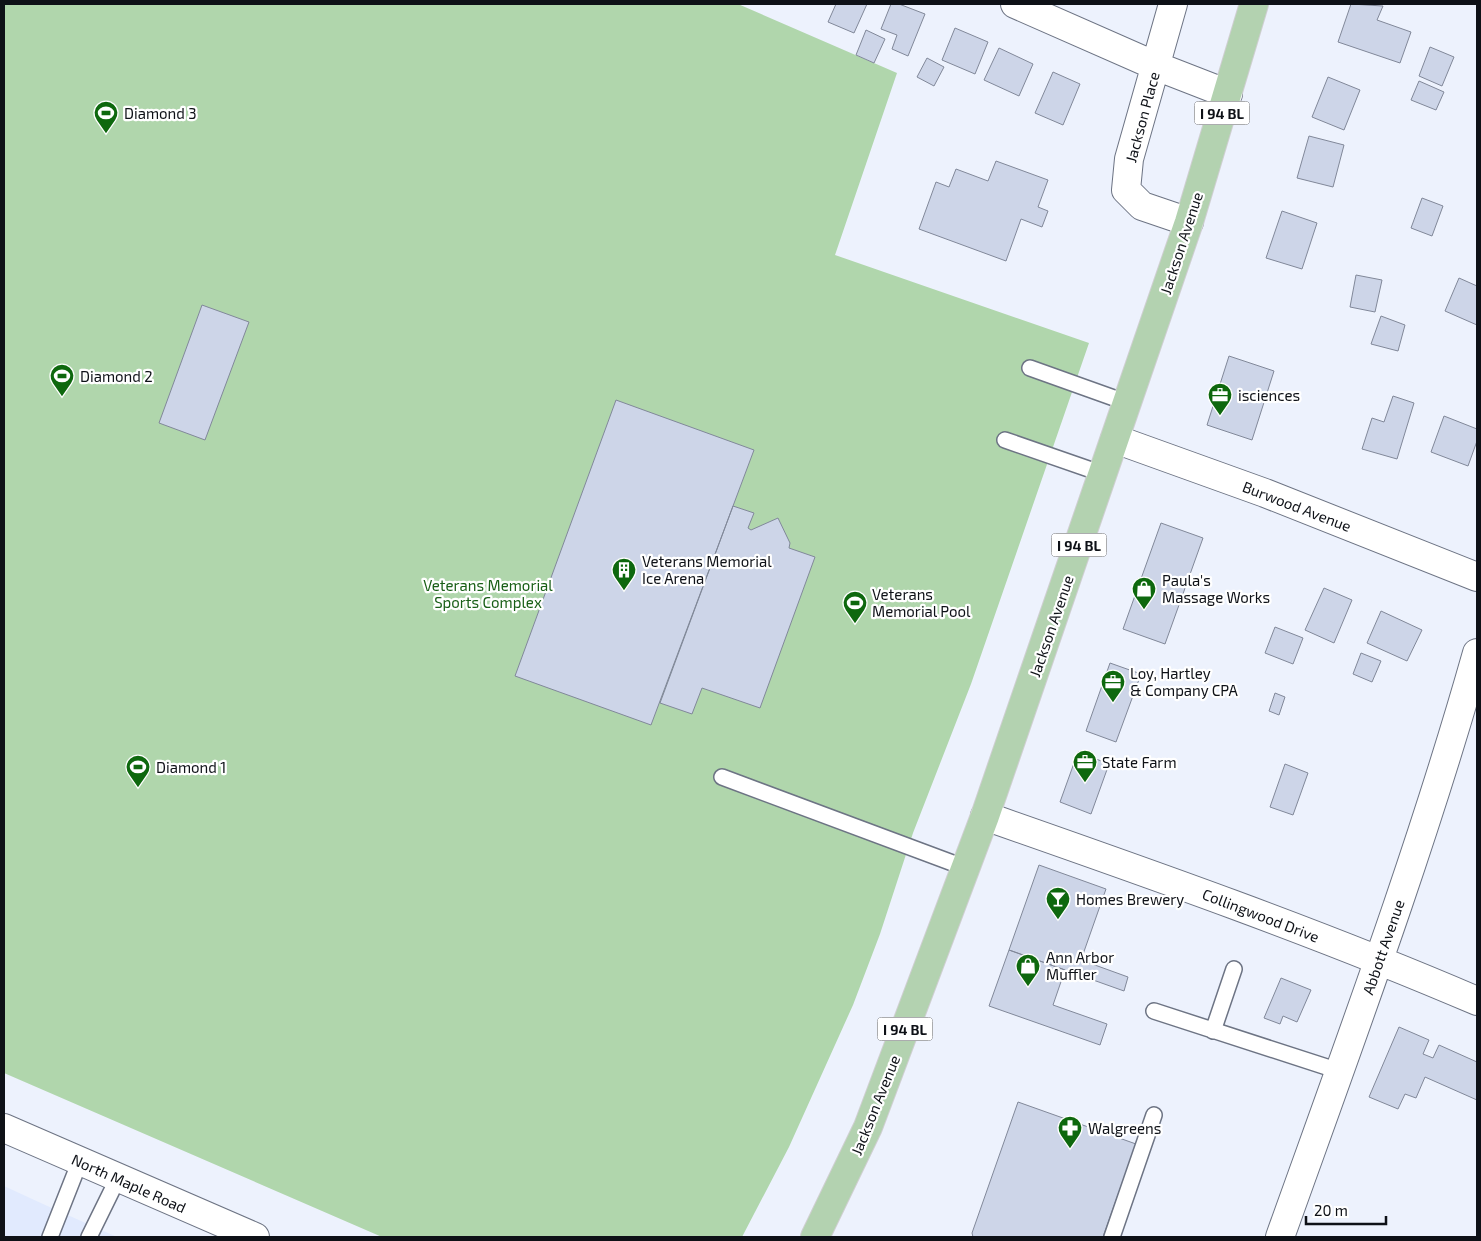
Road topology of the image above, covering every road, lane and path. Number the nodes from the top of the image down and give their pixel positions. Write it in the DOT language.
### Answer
graph roads {
  1 [pos="1015,4"];
  2 [pos="1173,4"];
  3 [pos="1254,4"];
  4 [pos="1156,66"];
  5 [pos="1228,94"];
  6 [pos="1189,222"];
  7 [pos="1030,368"];
  8 [pos="1128,403"];
  9 [pos="1115,439"];
  10 [pos="1005,440"];
  11 [pos="1104,474"];
  12 [pos="1477,577"];
  13 [pos="1477,653"];
  14 [pos="722,777"];
  15 [pos="985,816"];
  16 [pos="966,868"];
  17 [pos="1379,960"];
  18 [pos="1234,969"];
  19 [pos="1477,1001"];
  20 [pos="1154,1011"];
  21 [pos="1213,1031"];
  22 [pos="1339,1071"];
  23 [pos="1154,1115"];
  24 [pos="4,1128"];
  25 [pos="80,1161"];
  26 [pos="118,1178"];
  27 [pos="50,1237"];
  28 [pos="89,1237"];
  29 [pos="255,1237"];
  30 [pos="816,1237"];
  31 [pos="1112,1237"];
  32 [pos="1280,1237"];
  1 -- 4 [label="street"];
  2 -- 4 [label="street, Jackson Place"];
  3 -- 5 [label="main road, Jackson Avenue / I 94 BL"];
  4 -- 5 [label="street"];
  4 -- 6 [label="street, Jackson Place"];
  5 -- 6 [label="main road, Jackson Avenue / I 94 BL"];
  6 -- 8 [label="main road, Jackson Avenue / I 94 BL"];
  7 -- 8 [label="lane"];
  8 -- 9 [label="main road, Jackson Avenue / I 94 BL"];
  9 -- 11 [label="main road, Jackson Avenue / I 94 BL"];
  9 -- 12 [label="street, Burwood Avenue"];
  10 -- 11 [label="lane"];
  11 -- 15 [label="main road, Jackson Avenue / I 94 BL"];
  13 -- 17 [label="street, Abbott Avenue"];
  14 -- 16 [label="lane"];
  15 -- 16 [label="main road, Jackson Avenue / I 94 BL"];
  15 -- 17 [label="street, Collingwood Drive"];
  16 -- 30 [label="main road, Jackson Avenue / I 94 BL"];
  17 -- 19 [label="street, Collingwood Drive"];
  17 -- 22 [label="street, Abbott Avenue"];
  18 -- 21 [label="lane"];
  20 -- 21 [label="lane"];
  21 -- 22 [label="lane"];
  22 -- 32 [label="street, Abbott Avenue"];
  23 -- 31 [label="lane"];
  24 -- 25 [label="street, North Maple Road"];
  25 -- 26 [label="street, North Maple Road"];
  25 -- 27 [label="lane"];
  26 -- 28 [label="lane"];
  26 -- 29 [label="street, North Maple Road"];
}
